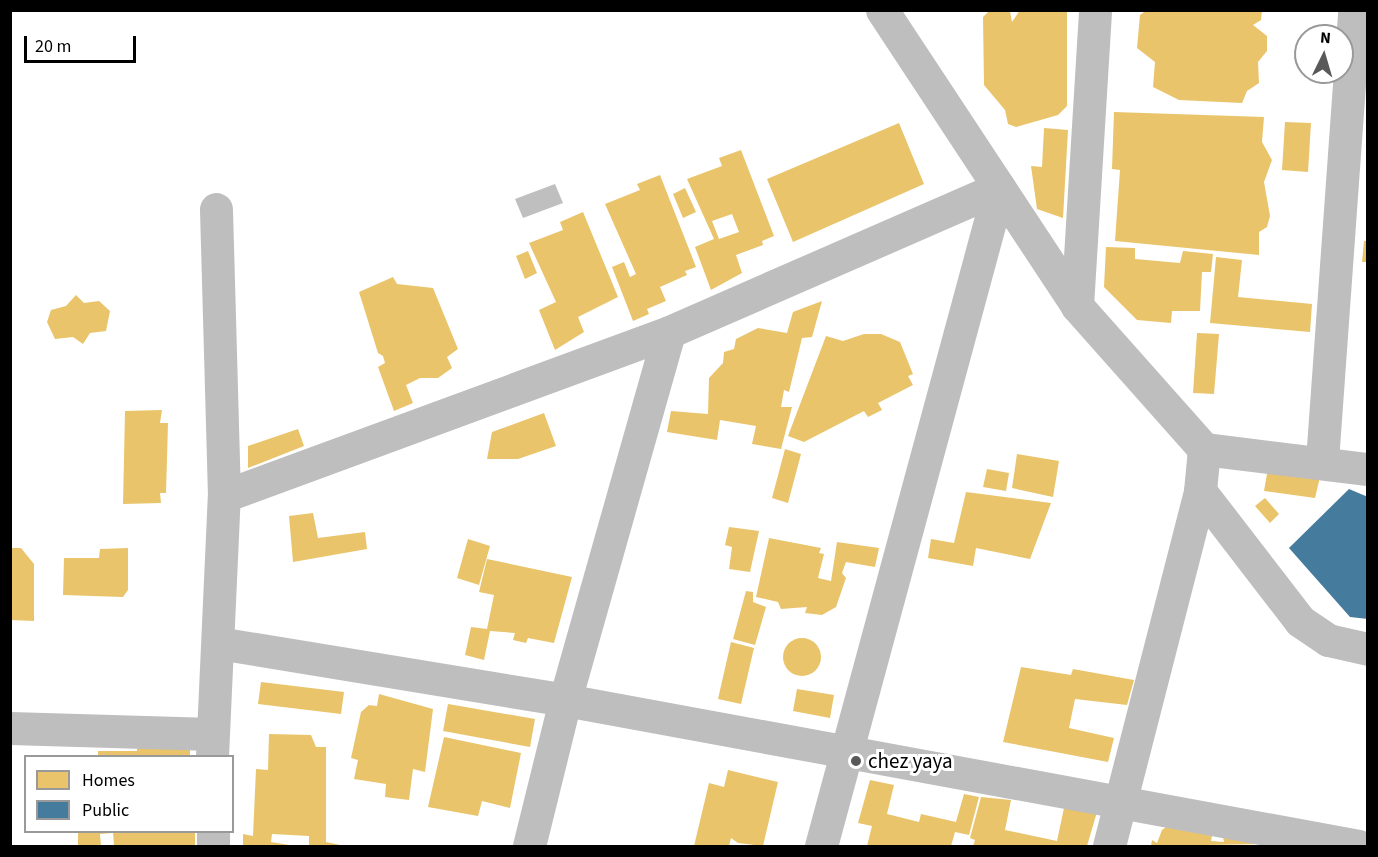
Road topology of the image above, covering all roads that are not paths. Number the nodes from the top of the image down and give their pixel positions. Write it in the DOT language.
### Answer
graph roads {
  1 [pos="882,10"];
  2 [pos="1095,10"];
  3 [pos="1354,10"];
  4 [pos="999,188"];
  5 [pos="216,209"];
  6 [pos="1077,306"];
  7 [pos="669,332"];
  8 [pos="1204,449"];
  9 [pos="1322,461"];
  10 [pos="1368,469"];
  11 [pos="1200,491"];
  12 [pos="224,496"];
  13 [pos="218,643"];
  14 [pos="1368,649"];
  15 [pos="565,700"];
  16 [pos="10,728"];
  17 [pos="212,745"];
  18 [pos="847,751"];
  19 [pos="1120,802"];
  20 [pos="529,846"];
  21 [pos="821,846"];
  22 [pos="1109,846"];
  23 [pos="1359,846"];
  1 -- 4 [label="street"];
  2 -- 6 [label="street"];
  3 -- 9 [label="street"];
  4 -- 6 [label="street"];
  4 -- 7 [label="street"];
  4 -- 18 [label="street"];
  5 -- 12 [label="street"];
  6 -- 8 [label="street"];
  7 -- 12 [label="street"];
  7 -- 15 [label="street"];
  8 -- 9 [label="street"];
  8 -- 11 [label="street"];
  9 -- 10 [label="street"];
  11 -- 14 [label="street"];
  11 -- 19 [label="street"];
  12 -- 13 [label="street"];
  13 -- 15 [label="street"];
  13 -- 17 [label="street"];
  15 -- 18 [label="street"];
  15 -- 20 [label="street"];
  16 -- 17 [label="street"];
  18 -- 19 [label="street"];
  18 -- 21 [label="street"];
  19 -- 22 [label="street"];
  19 -- 23 [label="street"];
}
